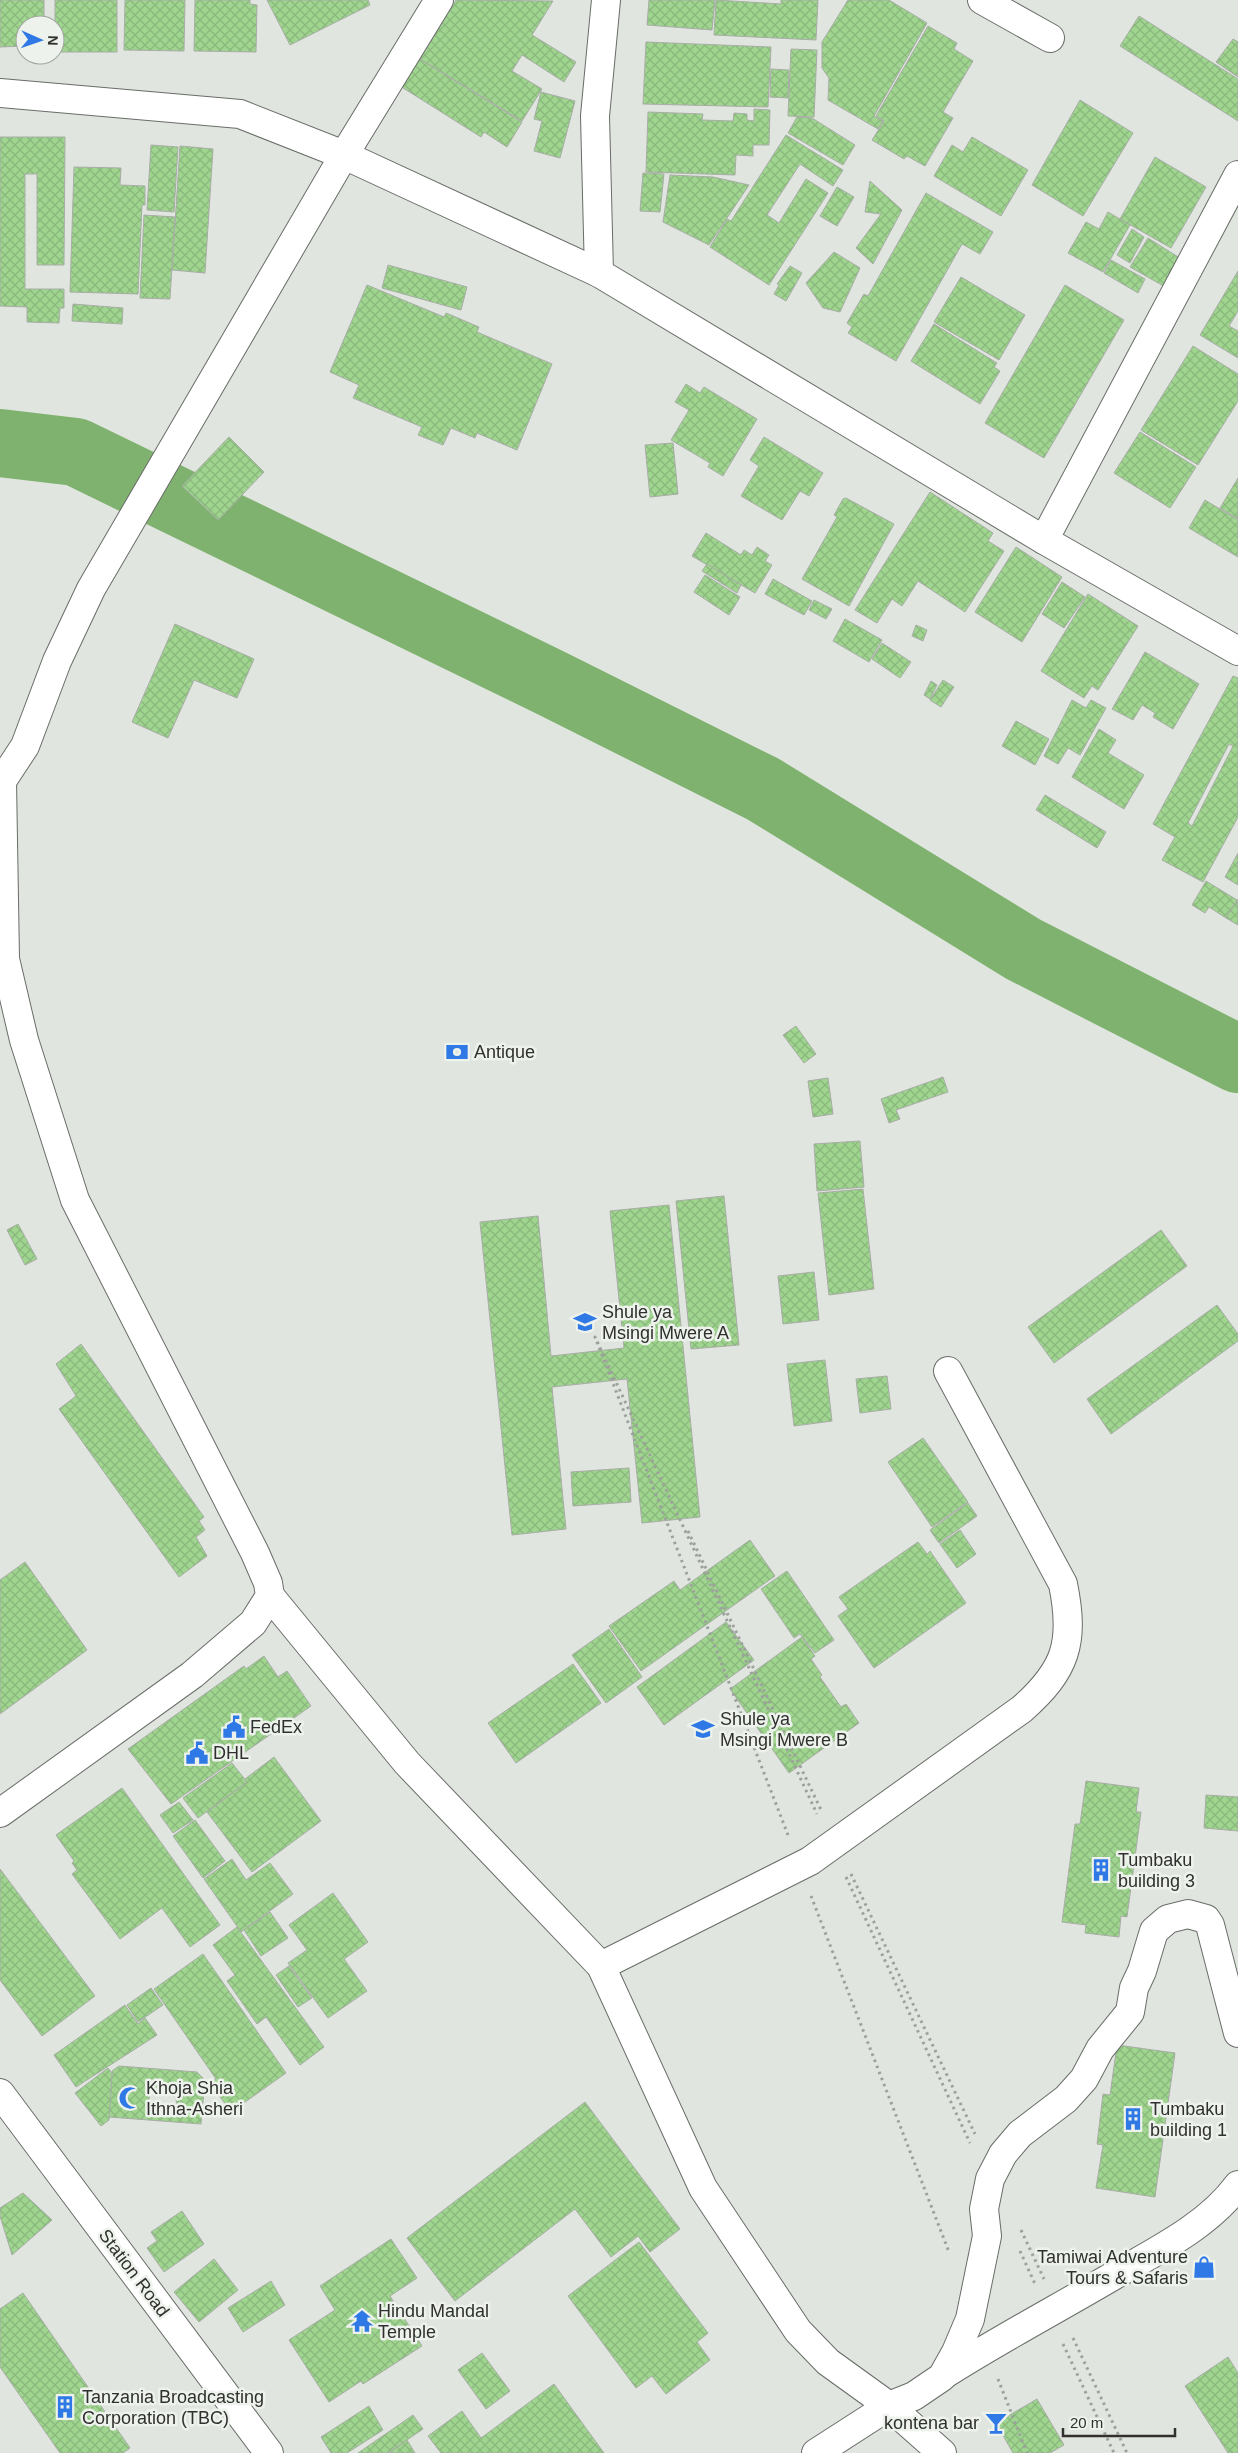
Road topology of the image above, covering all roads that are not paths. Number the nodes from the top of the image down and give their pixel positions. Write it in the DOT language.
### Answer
graph roads {
  1 [pos="439,0"];
  2 [pos="606,0"];
  3 [pos="982,0"];
  4 [pos="1050,38"];
  5 [pos="0,93"];
  6 [pos="344,155"];
  7 [pos="1238,175"];
  8 [pos="599,273"];
  9 [pos="1044,540"];
  10 [pos="1238,651"];
  11 [pos="1,781"];
  12 [pos="948,1372"];
  13 [pos="270,1596"];
  14 [pos="0,1813"];
  15 [pos="601,1966"];
  16 [pos="1238,2033"];
  17 [pos="0,2093"];
  18 [pos="1238,2185"];
  19 [pos="942,2377"];
  20 [pos="889,2406"];
  21 [pos="268,2453"];
  22 [pos="816,2453"];
  23 [pos="942,2453"];
  1 -- 6 [label="street"];
  2 -- 8 [label="street"];
  3 -- 4 [label="street"];
  5 -- 6 [label="street"];
  6 -- 8 [label="street"];
  6 -- 11 [label="street"];
  7 -- 9 [label="street"];
  8 -- 9 [label="street"];
  9 -- 10 [label="street"];
  11 -- 13 [label="street"];
  12 -- 15 [label="street"];
  13 -- 14 [label="street"];
  13 -- 15 [label="street"];
  15 -- 20 [label="street"];
  16 -- 19 [label="street"];
  17 -- 21 [label="street, Station Road"];
  18 -- 19 [label="street"];
  19 -- 20 [label="street"];
  20 -- 22 [label="street"];
  20 -- 23 [label="street"];
}
